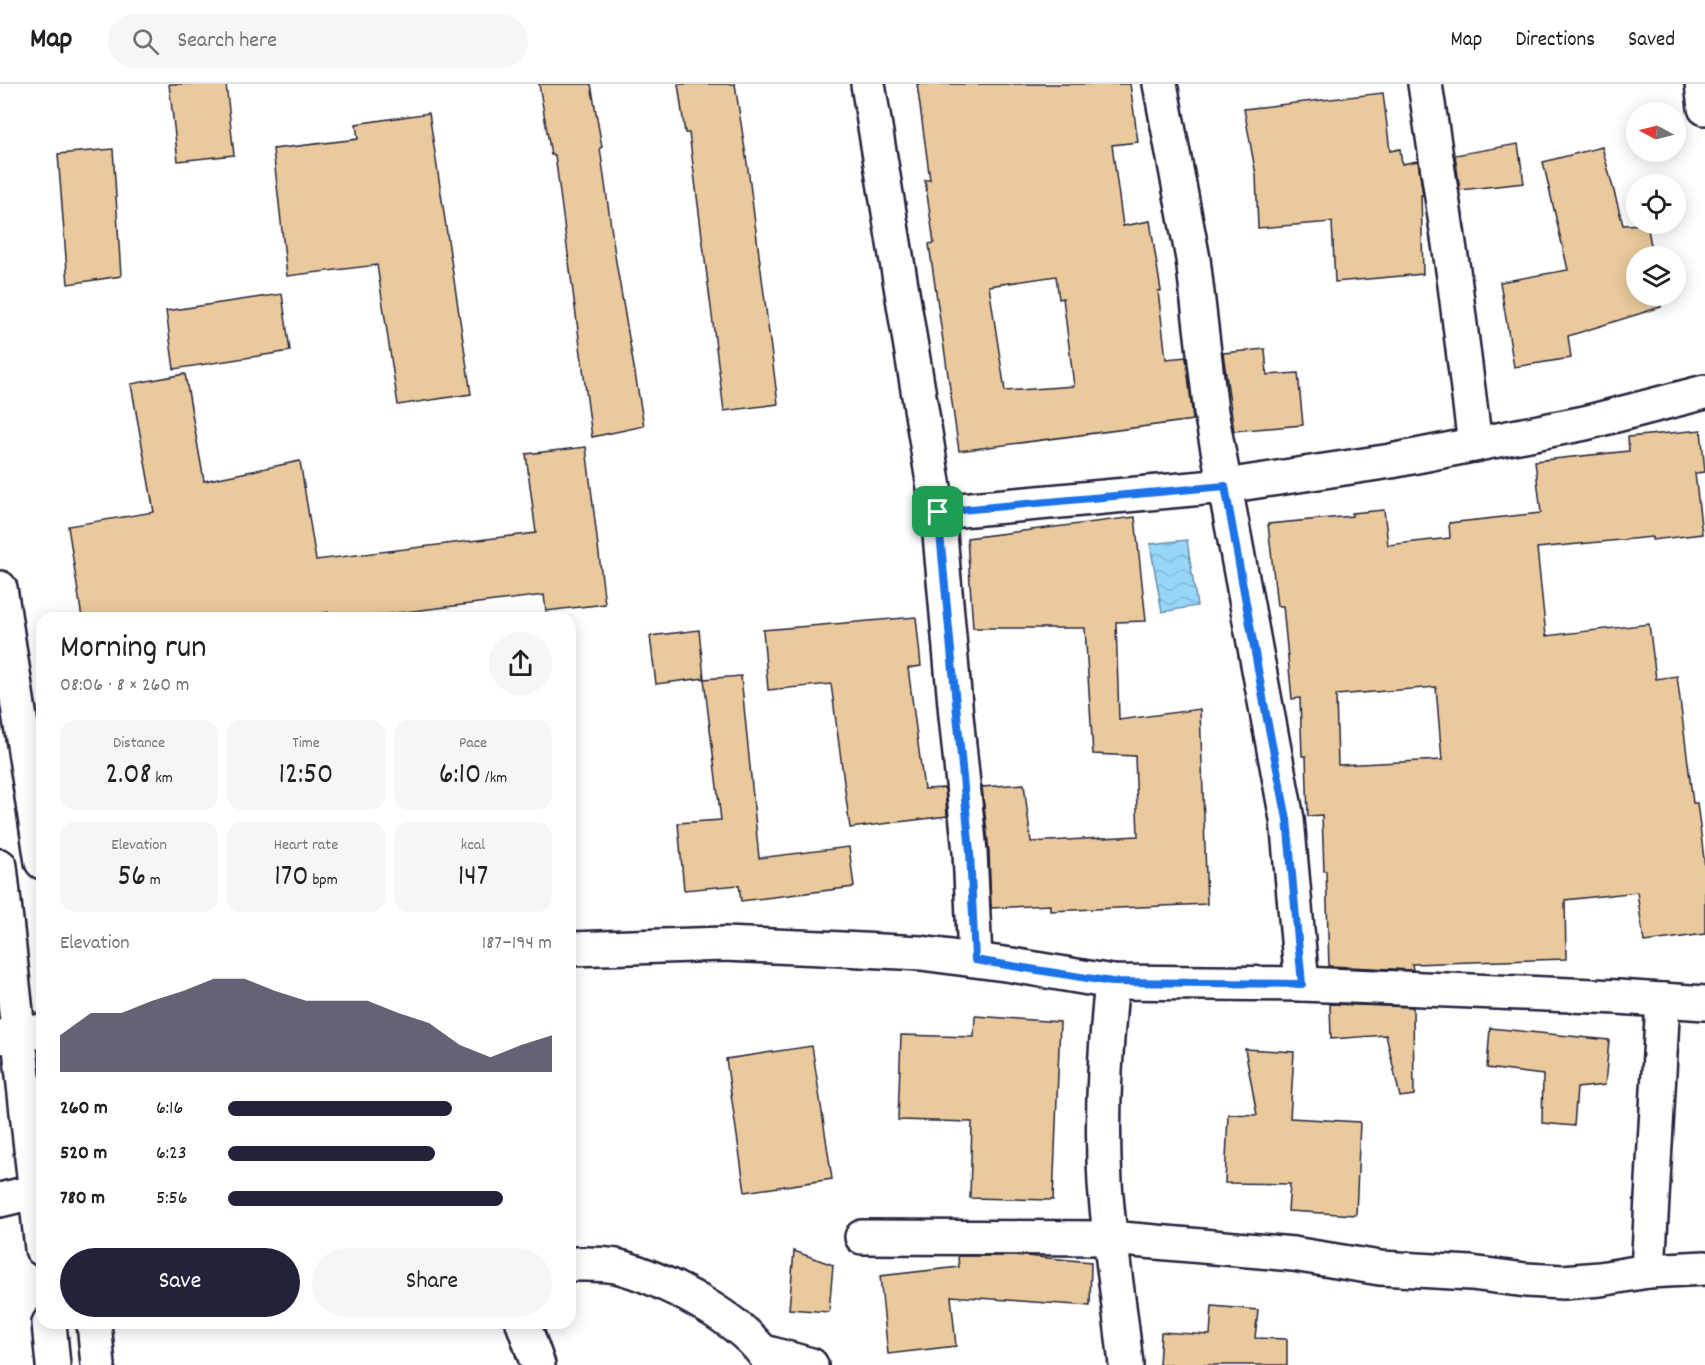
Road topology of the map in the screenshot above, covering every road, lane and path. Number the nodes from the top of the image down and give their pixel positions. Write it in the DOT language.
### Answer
graph roads {
  1 [pos="868,84"];
  2 [pos="1160,84"];
  3 [pos="1425,84"];
  4 [pos="1702,84"];
  5 [pos="1705,108"];
  6 [pos="1705,392"];
  7 [pos="1475,445"];
  8 [pos="1225,486"];
  9 [pos="938,512"];
  10 [pos="0,588"];
  11 [pos="36,823"];
  12 [pos="0,866"];
  13 [pos="576,949"];
  14 [pos="975,960"];
  15 [pos="1112,982"];
  16 [pos="1302,984"];
  17 [pos="1663,1000"];
  18 [pos="1705,1003"];
  19 [pos="20,1034"];
  20 [pos="36,1182"];
  21 [pos="36,1191"];
  22 [pos="0,1200"];
  23 [pos="862,1237"];
  24 [pos="1110,1238"];
  25 [pos="576,1264"];
  26 [pos="1705,1268"];
  27 [pos="1648,1271"];
  28 [pos="50,1329"];
  29 [pos="95,1329"];
  30 [pos="525,1329"];
  31 [pos="768,1358"];
  32 [pos="53,1365"];
  33 [pos="98,1365"];
  34 [pos="538,1365"];
  35 [pos="811,1365"];
  36 [pos="1126,1365"];
  1 -- 9 [label="street"];
  2 -- 8 [label="street"];
  3 -- 7 [label="street"];
  4 -- 5 [label="street"];
  6 -- 7 [label="street"];
  7 -- 8 [label="street"];
  8 -- 9 [label="street"];
  8 -- 16 [label="street"];
  9 -- 14 [label="street"];
  10 -- 11 [label="street"];
  12 -- 19 [label="street"];
  13 -- 14 [label="street"];
  14 -- 15 [label="street"];
  15 -- 16 [label="street"];
  15 -- 24 [label="street"];
  16 -- 17 [label="street"];
  17 -- 18 [label="street"];
  17 -- 27 [label="street"];
  19 -- 20 [label="street"];
  21 -- 22 [label="street"];
  23 -- 24 [label="street"];
  24 -- 27 [label="street"];
  24 -- 36 [label="street"];
  25 -- 31 [label="street"];
  26 -- 27 [label="street"];
  28 -- 32 [label="street"];
  29 -- 33 [label="street"];
  30 -- 34 [label="street"];
  31 -- 35 [label="street"];
}
